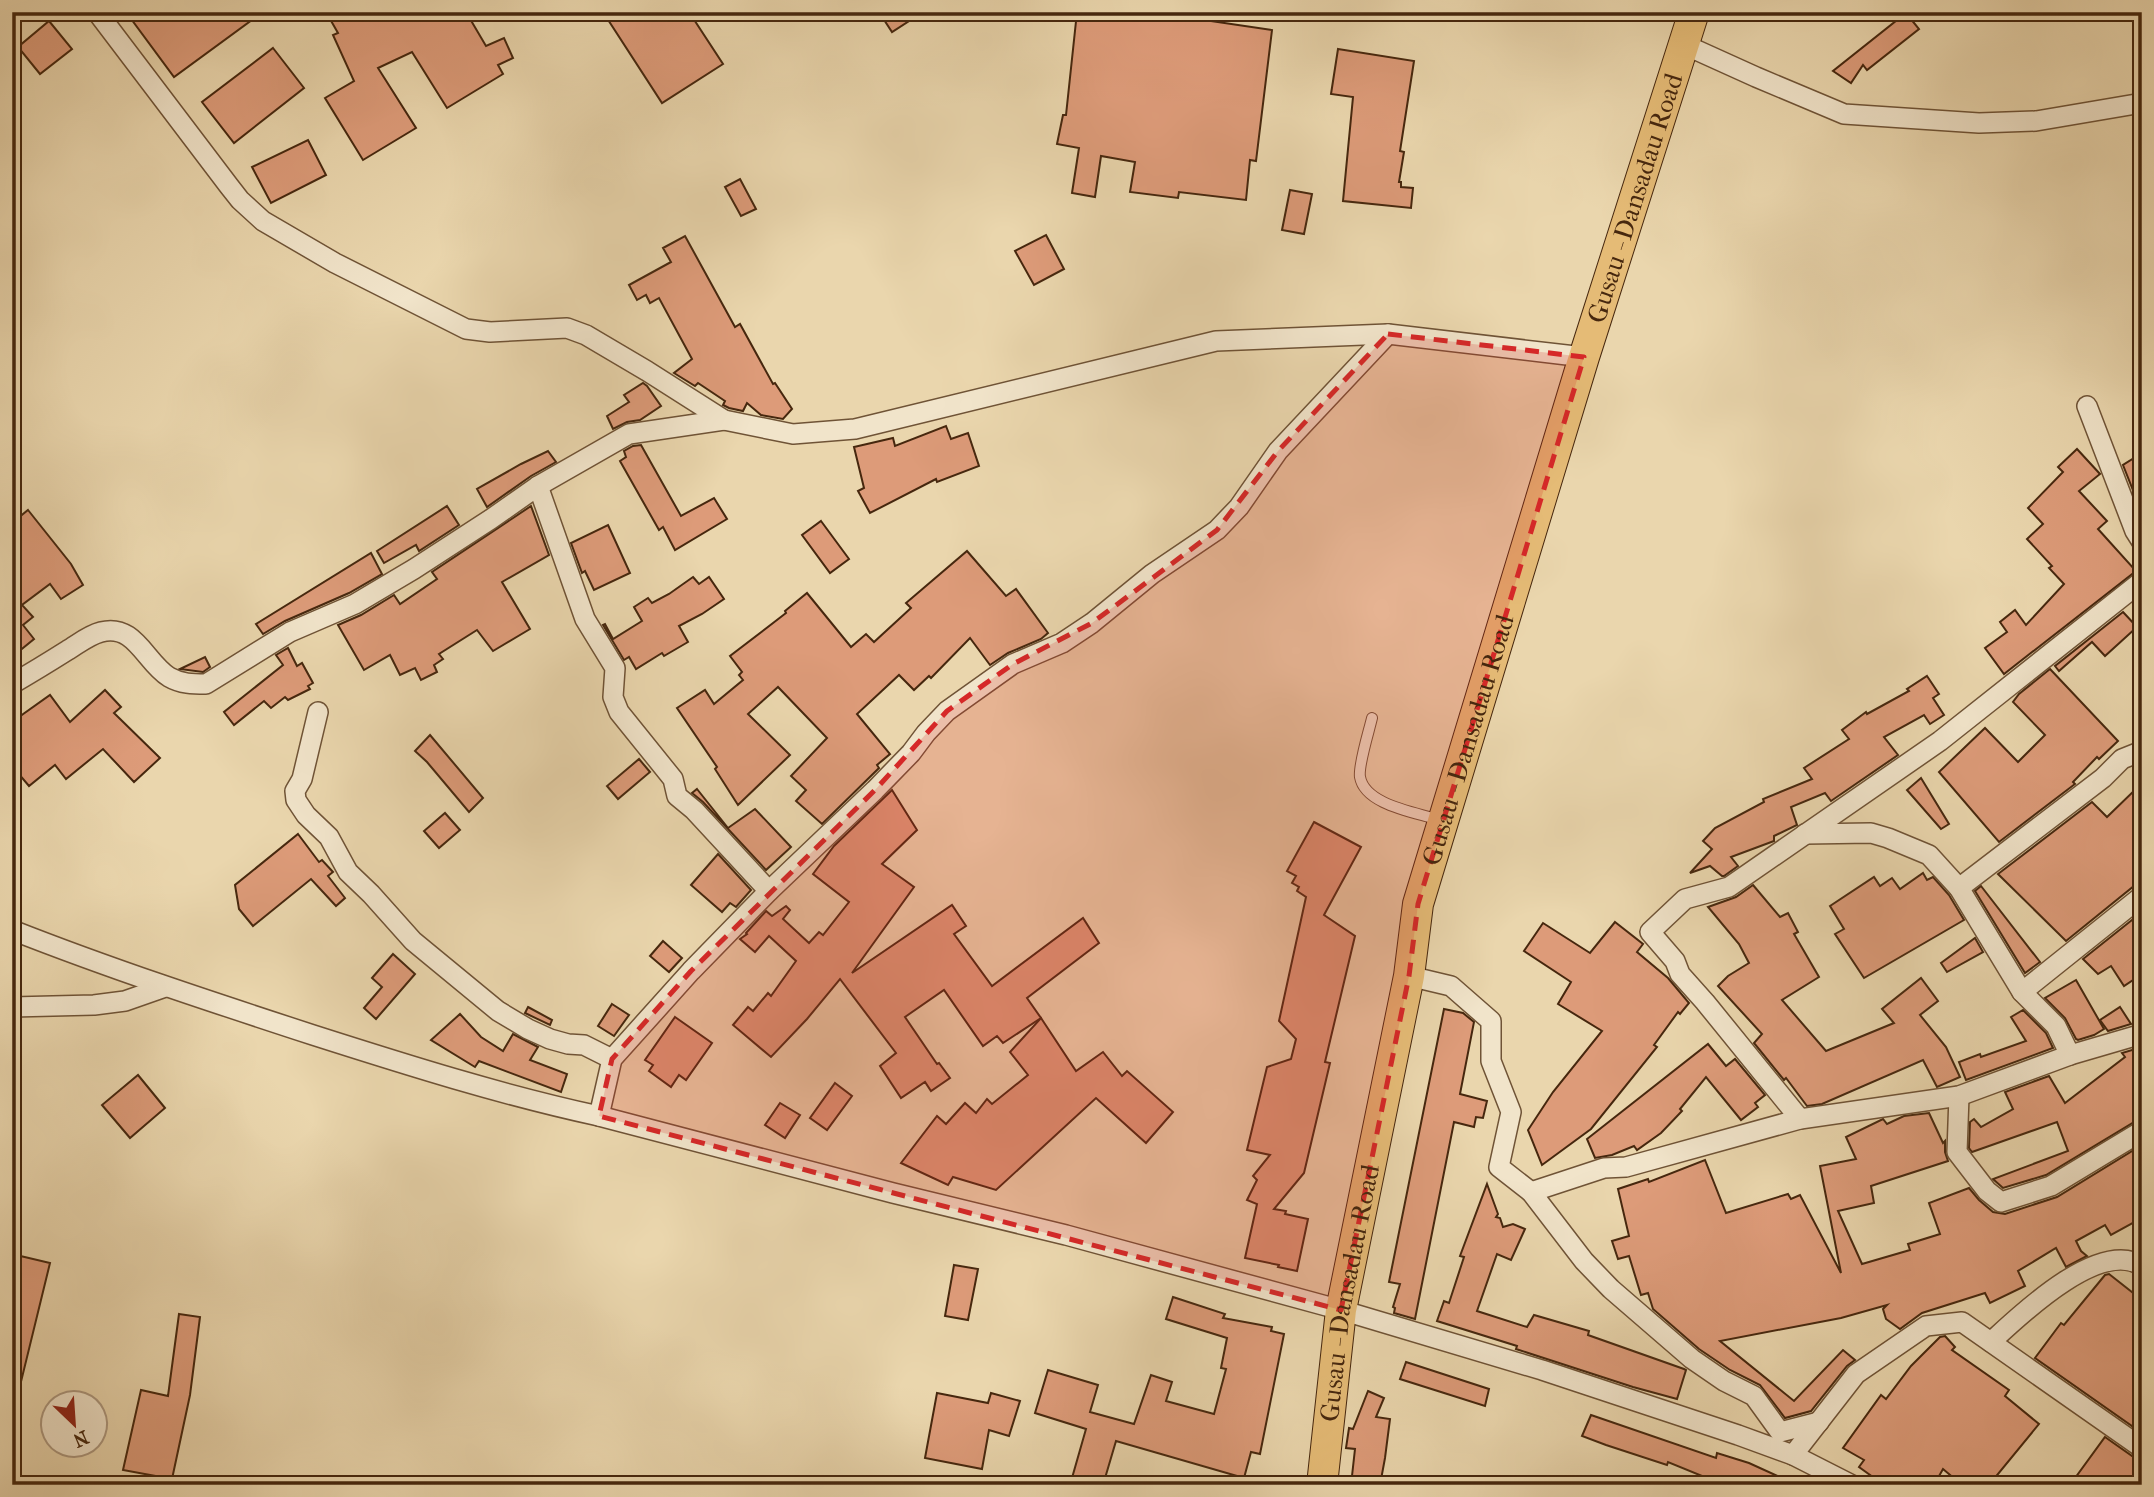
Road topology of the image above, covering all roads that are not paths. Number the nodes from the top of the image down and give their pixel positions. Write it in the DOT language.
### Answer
graph roads {
  1 [pos="97,12"];
  2 [pos="1694,12"];
  3 [pos="1683,44"];
  4 [pos="2142,103"];
  5 [pos="1388,334"];
  6 [pos="1584,357"];
  7 [pos="2087,407"];
  8 [pos="724,420"];
  9 [pos="538,486"];
  10 [pos="2142,542"];
  11 [pos="2142,582"];
  12 [pos="12,684"];
  13 [pos="318,712"];
  14 [pos="1371,718"];
  15 [pos="2142,751"];
  16 [pos="1442,821"];
  17 [pos="1805,834"];
  18 [pos="1959,888"];
  19 [pos="769,891"];
  20 [pos="2142,896"];
  21 [pos="12,930"];
  22 [pos="1409,976"];
  23 [pos="165,987"];
  24 [pos="2022,992"];
  25 [pos="12,1007"];
  26 [pos="2142,1034"];
  27 [pos="2070,1055"];
  28 [pos="612,1059"];
  29 [pos="1959,1096"];
  30 [pos="599,1116"];
  31 [pos="1800,1119"];
  32 [pos="2142,1131"];
  33 [pos="1531,1192"];
  34 [pos="2142,1266"];
  35 [pos="1340,1310"];
  36 [pos="1991,1342"];
  37 [pos="1819,1422"];
  38 [pos="2142,1448"];
  39 [pos="1793,1455"];
  40 [pos="1322,1485"];
  41 [pos="1852,1485"];
  1 -- 8 [label="street"];
  2 -- 3 [label="main road, Gusau - Dansadau Road"];
  3 -- 4 [label="street"];
  3 -- 6 [label="main road, Gusau - Dansadau Road"];
  5 -- 6 [label="street"];
  5 -- 8 [label="street"];
  5 -- 19 [label="street"];
  6 -- 16 [label="main road, Gusau - Dansadau Road"];
  7 -- 10 [label="street"];
  8 -- 9 [label="street"];
  9 -- 12 [label="street"];
  9 -- 19 [label="street"];
  11 -- 17 [label="street"];
  13 -- 28 [label="street"];
  14 -- 16 [label="lane"];
  15 -- 18 [label="street"];
  16 -- 22 [label="main road, Gusau - Dansadau Road"];
  17 -- 18 [label="street"];
  17 -- 31 [label="street"];
  18 -- 24 [label="street"];
  19 -- 28 [label="street"];
  20 -- 24 [label="street"];
  21 -- 23 [label="street"];
  22 -- 33 [label="street"];
  22 -- 35 [label="main road, Gusau - Dansadau Road"];
  23 -- 25 [label="street"];
  23 -- 30 [label="street"];
  24 -- 27 [label="street"];
  26 -- 27 [label="street"];
  27 -- 29 [label="street"];
  28 -- 30 [label="street"];
  29 -- 31 [label="street"];
  29 -- 32 [label="street"];
  30 -- 35 [label="street"];
  31 -- 33 [label="street"];
  33 -- 37 [label="street"];
  34 -- 36 [label="street"];
  35 -- 39 [label="street"];
  35 -- 40 [label="main road, Gusau - Dansadau Road"];
  36 -- 37 [label="street"];
  36 -- 38 [label="street"];
  37 -- 39 [label="street"];
  39 -- 41 [label="street"];
}
